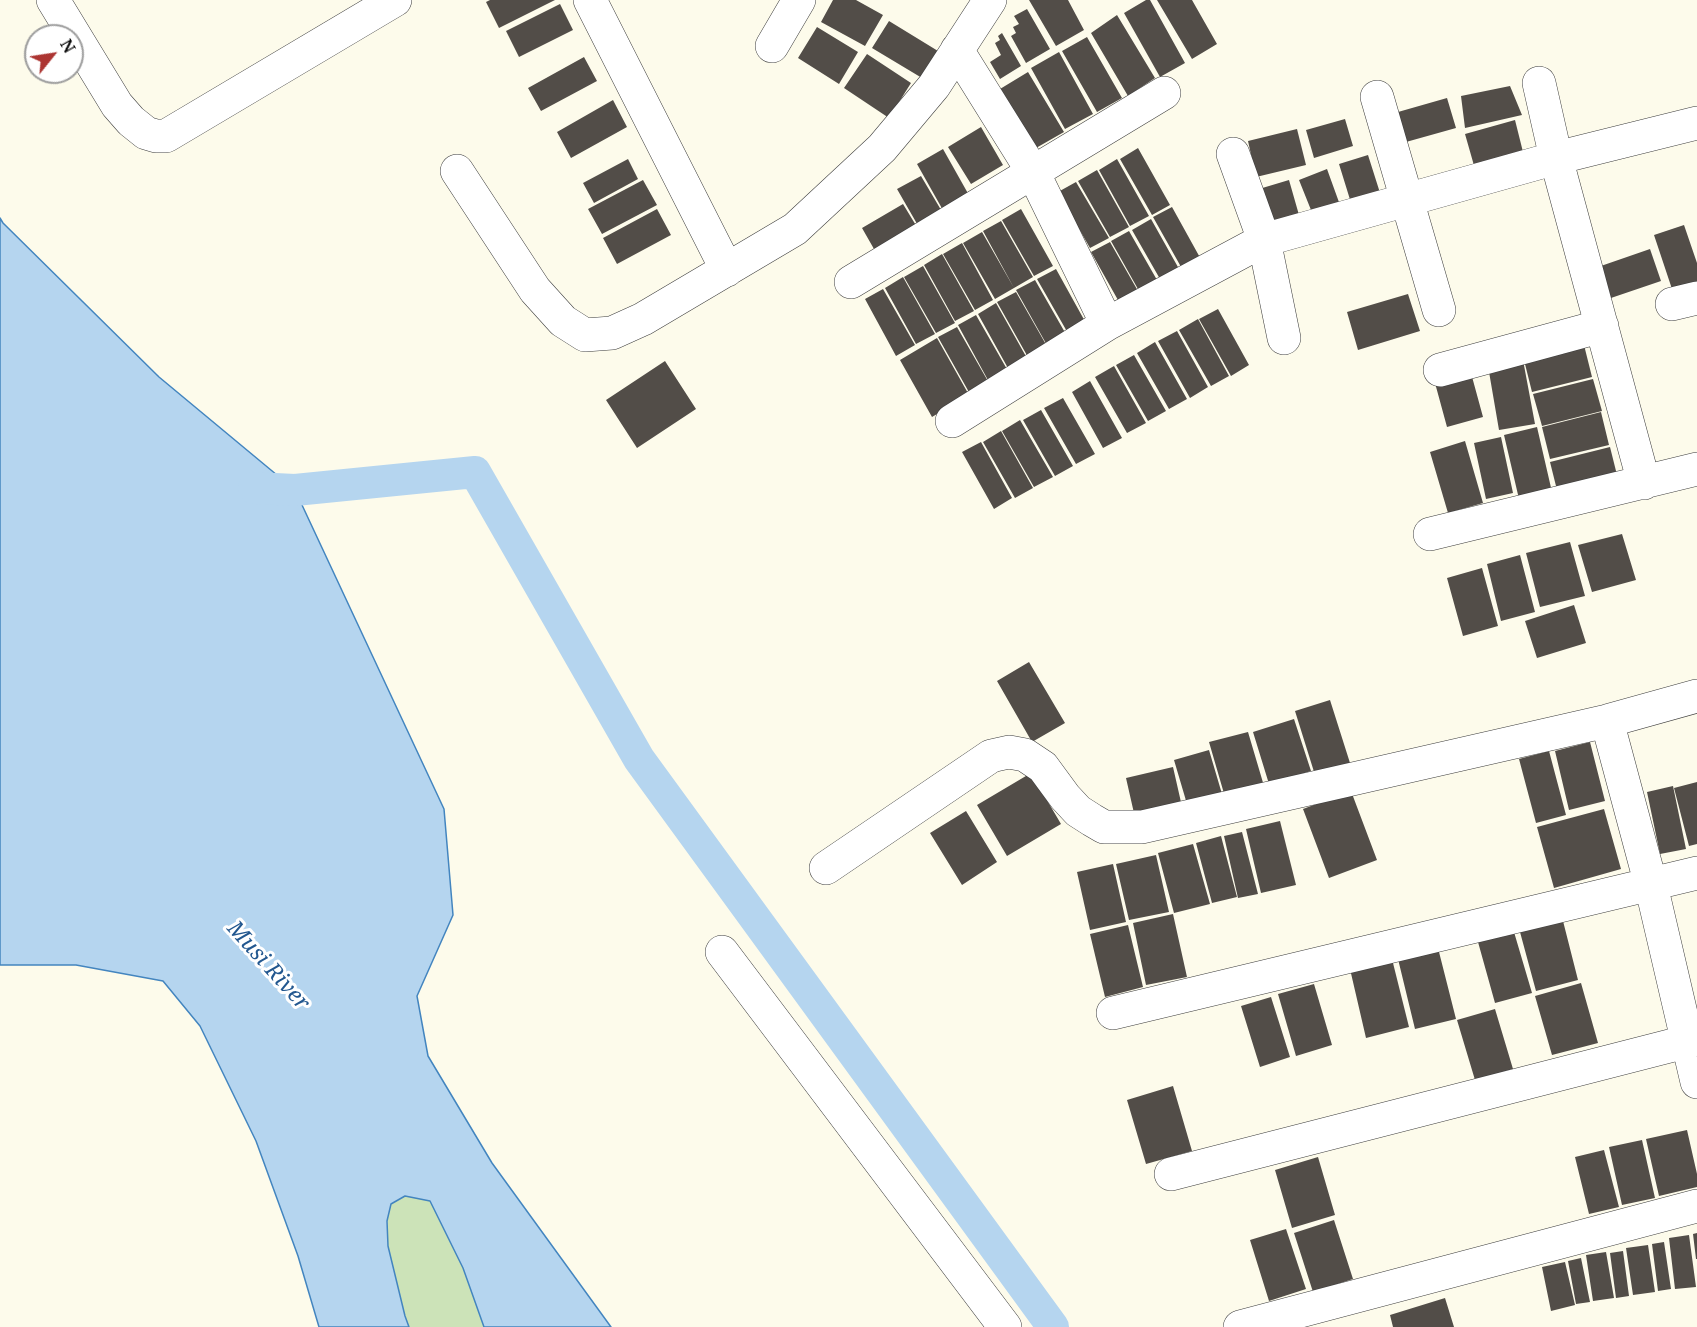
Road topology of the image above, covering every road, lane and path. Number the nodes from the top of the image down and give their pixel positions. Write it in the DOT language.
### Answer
graph roads {
  1 [pos="53,0"];
  2 [pos="395,0"];
  3 [pos="590,0"];
  4 [pos="799,0"];
  5 [pos="990,0"];
  6 [pos="772,46"];
  7 [pos="957,50"];
  8 [pos="1539,83"];
  9 [pos="1164,93"];
  10 [pos="1377,97"];
  11 [pos="1697,123"];
  12 [pos="1233,154"];
  13 [pos="1556,158"];
  14 [pos="458,171"];
  15 [pos="1033,172"];
  16 [pos="1407,200"];
  17 [pos="1264,240"];
  18 [pos="727,270"];
  19 [pos="851,282"];
  20 [pos="1439,310"];
  21 [pos="1107,324"];
  22 [pos="1602,326"];
  23 [pos="1284,338"];
  24 [pos="1440,370"];
  25 [pos="952,421"];
  26 [pos="1697,469"];
  27 [pos="1644,483"];
  28 [pos="1430,534"];
  29 [pos="1697,696"];
  30 [pos="1607,721"];
  31 [pos="826,868"];
  32 [pos="1697,873"];
  33 [pos="1651,885"];
  34 [pos="722,952"];
  35 [pos="1113,1013"];
  36 [pos="1692,1041"];
  37 [pos="1697,1082"];
  38 [pos="1171,1174"];
  39 [pos="1697,1206"];
  40 [pos="1005,1327"];
  41 [pos="1240,1327"];
  1 -- 2 [label="street"];
  3 -- 18 [label="street"];
  4 -- 6 [label="street"];
  5 -- 7 [label="street"];
  7 -- 15 [label="street"];
  7 -- 18 [label="street"];
  8 -- 13 [label="street"];
  9 -- 15 [label="street"];
  10 -- 16 [label="street"];
  11 -- 13 [label="street"];
  12 -- 17 [label="street"];
  13 -- 16 [label="street"];
  13 -- 22 [label="street"];
  14 -- 18 [label="street"];
  15 -- 19 [label="street"];
  15 -- 21 [label="street"];
  16 -- 17 [label="street"];
  16 -- 20 [label="street"];
  17 -- 21 [label="street"];
  17 -- 23 [label="street"];
  21 -- 25 [label="street"];
  22 -- 24 [label="street"];
  22 -- 27 [label="street"];
  26 -- 27 [label="street"];
  27 -- 28 [label="street"];
  29 -- 30 [label="street"];
  30 -- 31 [label="street"];
  30 -- 33 [label="street"];
  32 -- 33 [label="street"];
  33 -- 35 [label="street"];
  33 -- 36 [label="street"];
  34 -- 40 [label="street"];
  36 -- 37 [label="street"];
  36 -- 38 [label="street"];
  39 -- 41 [label="street"];
}
